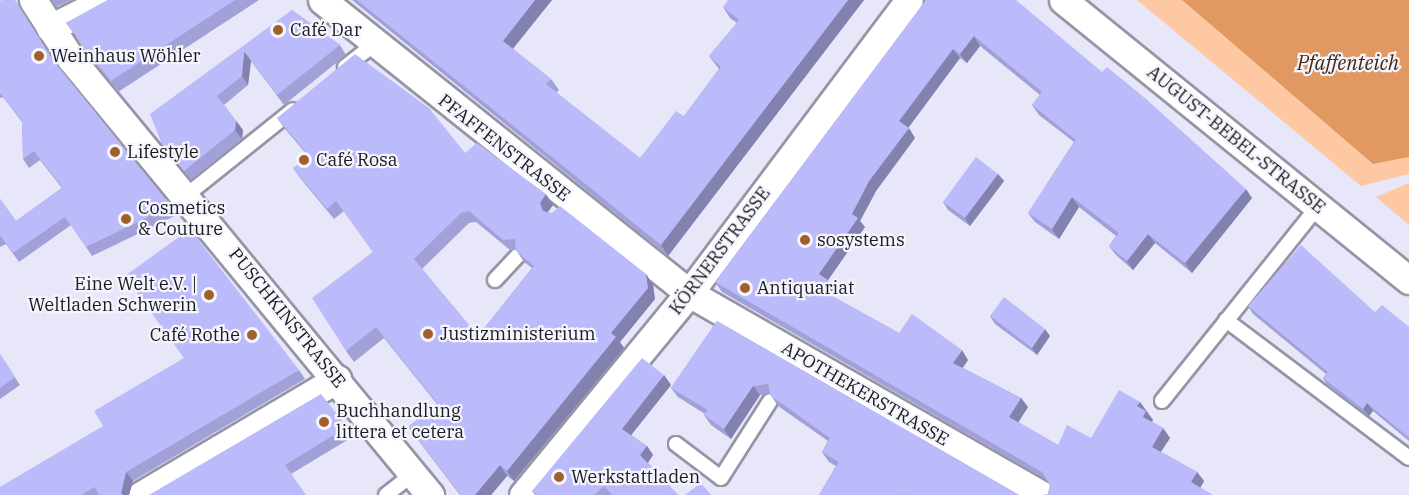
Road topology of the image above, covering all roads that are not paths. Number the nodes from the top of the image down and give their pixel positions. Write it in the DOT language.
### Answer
graph roads {
  1 [pos="33,0"];
  2 [pos="106,0"];
  3 [pos="322,0"];
  4 [pos="909,0"];
  5 [pos="1063,0"];
  6 [pos="50,28"];
  7 [pos="374,44"];
  8 [pos="330,80"];
  9 [pos="303,101"];
  10 [pos="188,194"];
  11 [pos="1318,206"];
  12 [pos="518,256"];
  13 [pos="495,280"];
  14 [pos="1409,280"];
  15 [pos="689,293"];
  16 [pos="1226,320"];
  17 [pos="337,379"];
  18 [pos="770,401"];
  19 [pos="1162,401"];
  20 [pos="676,444"];
  21 [pos="1409,458"];
  22 [pos="421,485"];
  23 [pos="141,495"];
  24 [pos="386,495"];
  25 [pos="523,495"];
  26 [pos="1040,495"];
  1 -- 6 [label="street, PUSCHKINSTRASSE"];
  2 -- 6 [label="street"];
  3 -- 7 [label="street, PFAFFENSTRASSE"];
  4 -- 15 [label="street, KÖRNERSTRASSE"];
  5 -- 11 [label="street, AUGUST-BEBEL-STRASSE"];
  6 -- 10 [label="street, PUSCHKINSTRASSE"];
  7 -- 8 [label="lane"];
  7 -- 15 [label="street, PFAFFENSTRASSE"];
  9 -- 10 [label="lane"];
  10 -- 17 [label="street, PUSCHKINSTRASSE"];
  11 -- 14 [label="street, AUGUST-BEBEL-STRASSE"];
  11 -- 16 [label="lane"];
  12 -- 13 [label="lane"];
  15 -- 25 [label="street, KÖRNERSTRASSE"];
  15 -- 26 [label="street, APOTHEKERSTRASSE"];
  16 -- 19 [label="lane"];
  16 -- 21 [label="lane"];
  17 -- 22 [label="street, PUSCHKINSTRASSE"];
  17 -- 23 [label="street"];
  18 -- 20 [label="lane"];
  22 -- 24 [label="lane"];
}
